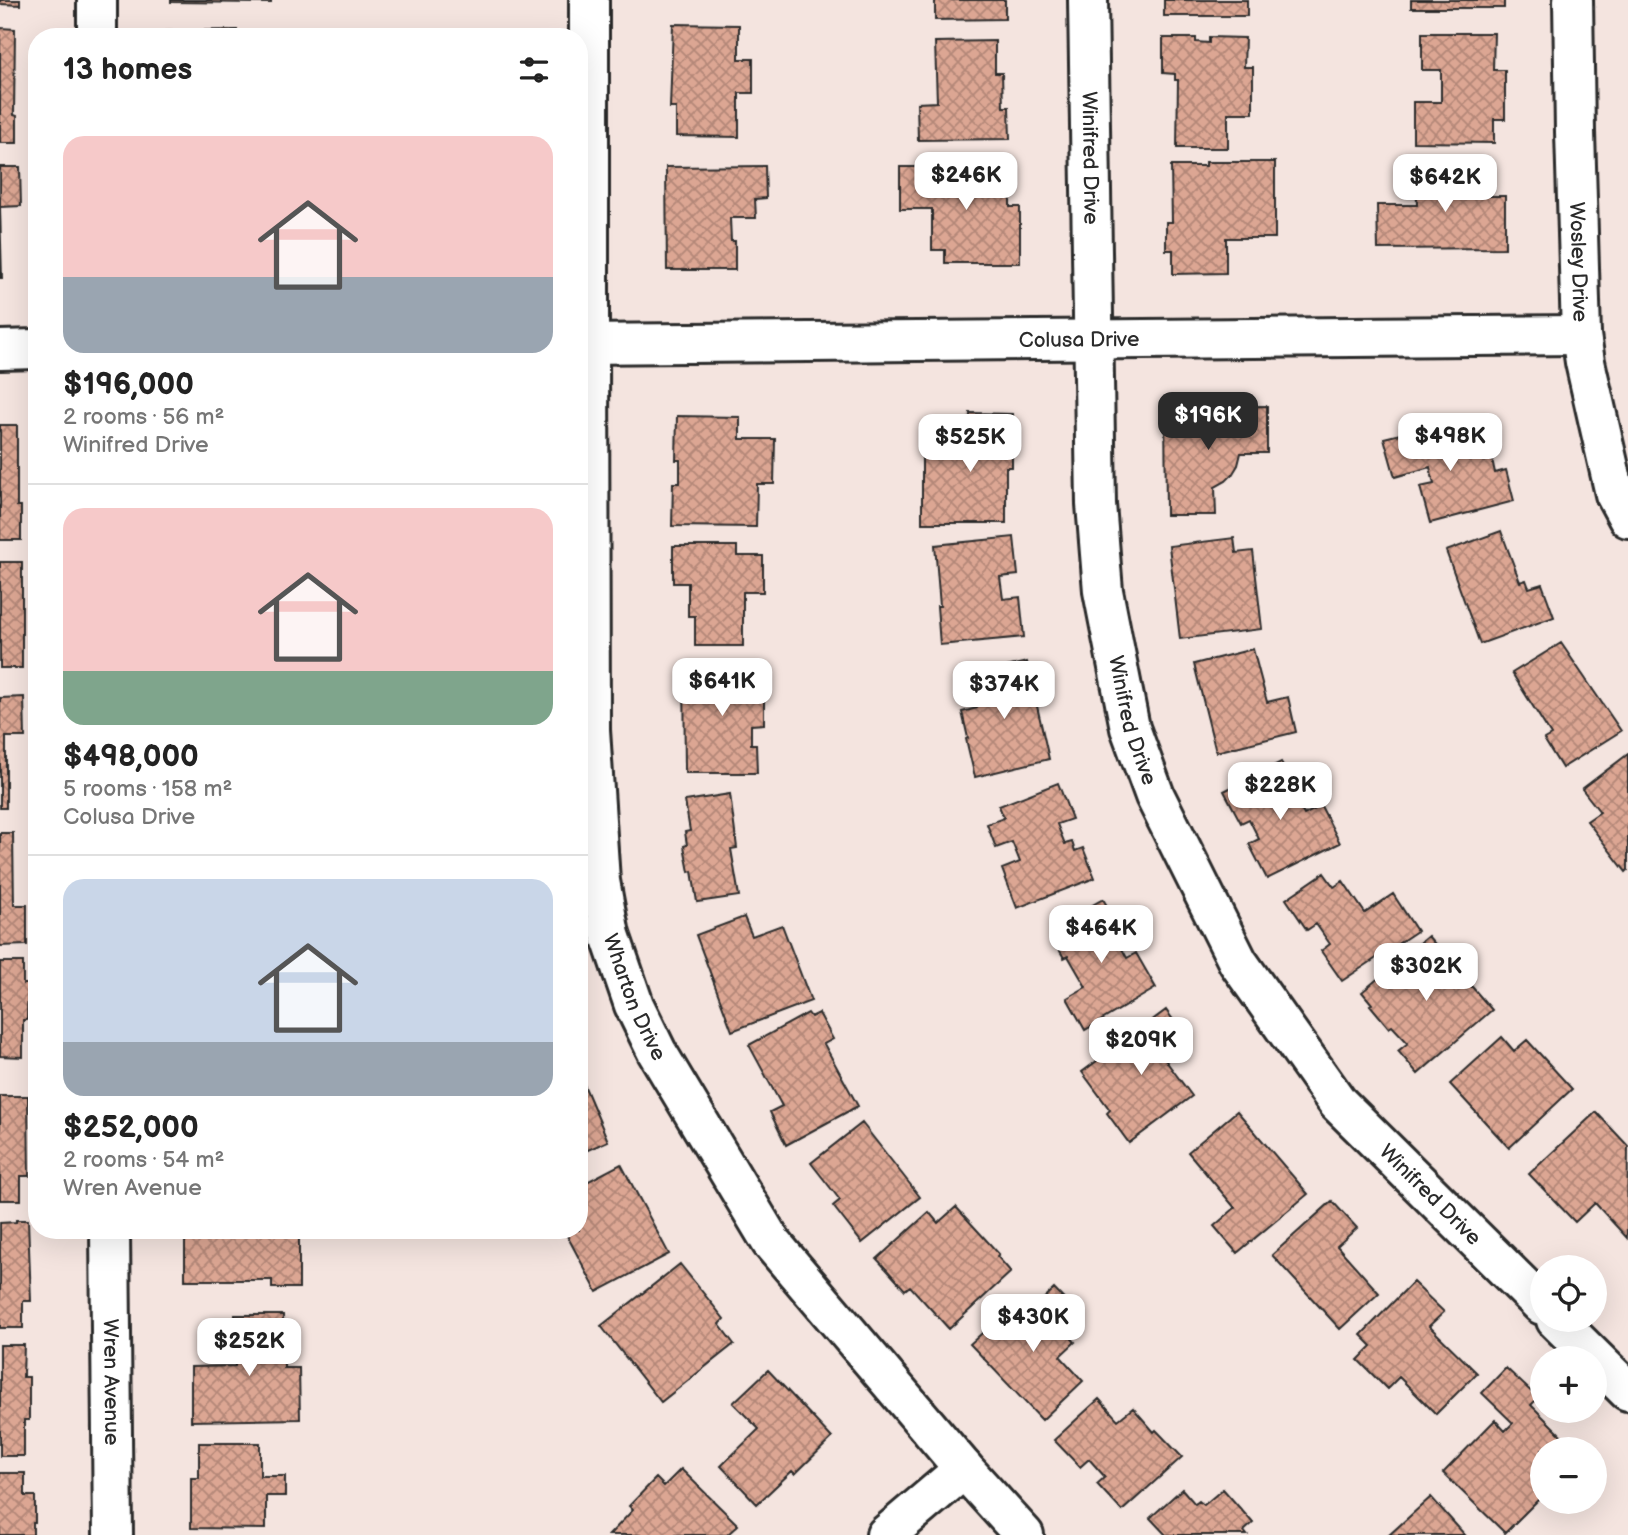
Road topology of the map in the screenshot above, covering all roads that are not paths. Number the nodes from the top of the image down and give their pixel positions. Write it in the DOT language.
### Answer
graph roads {
  1 [pos="97,0"];
  2 [pos="589,0"];
  3 [pos="1088,0"];
  4 [pos="1573,0"];
  5 [pos="97,28"];
  6 [pos="588,69"];
  7 [pos="1581,335"];
  8 [pos="1093,339"];
  9 [pos="588,344"];
  10 [pos="28,349"];
  11 [pos="0,350"];
  12 [pos="1628,518"];
  13 [pos="588,601"];
  14 [pos="110,1239"];
  15 [pos="1530,1293"];
  16 [pos="1568,1332"];
  17 [pos="1628,1391"];
  18 [pos="964,1469"];
  19 [pos="113,1535"];
  20 [pos="886,1535"];
  21 [pos="1024,1535"];
  1 -- 5 [label="street"];
  2 -- 6 [label="street, Wharton Drive"];
  3 -- 8 [label="street, Winifred Drive"];
  4 -- 7 [label="street, Wosley Drive"];
  7 -- 8 [label="street, Colusa Drive"];
  7 -- 12 [label="street, Wosley Drive"];
  8 -- 9 [label="street, Colusa Drive"];
  8 -- 15 [label="street, Winifred Drive"];
  10 -- 11 [label="street"];
  13 -- 18 [label="street, Wharton Drive"];
  14 -- 19 [label="street, Wren Avenue"];
  16 -- 17 [label="street"];
  18 -- 20 [label="street"];
  18 -- 21 [label="street, Wharton Drive"];
}
